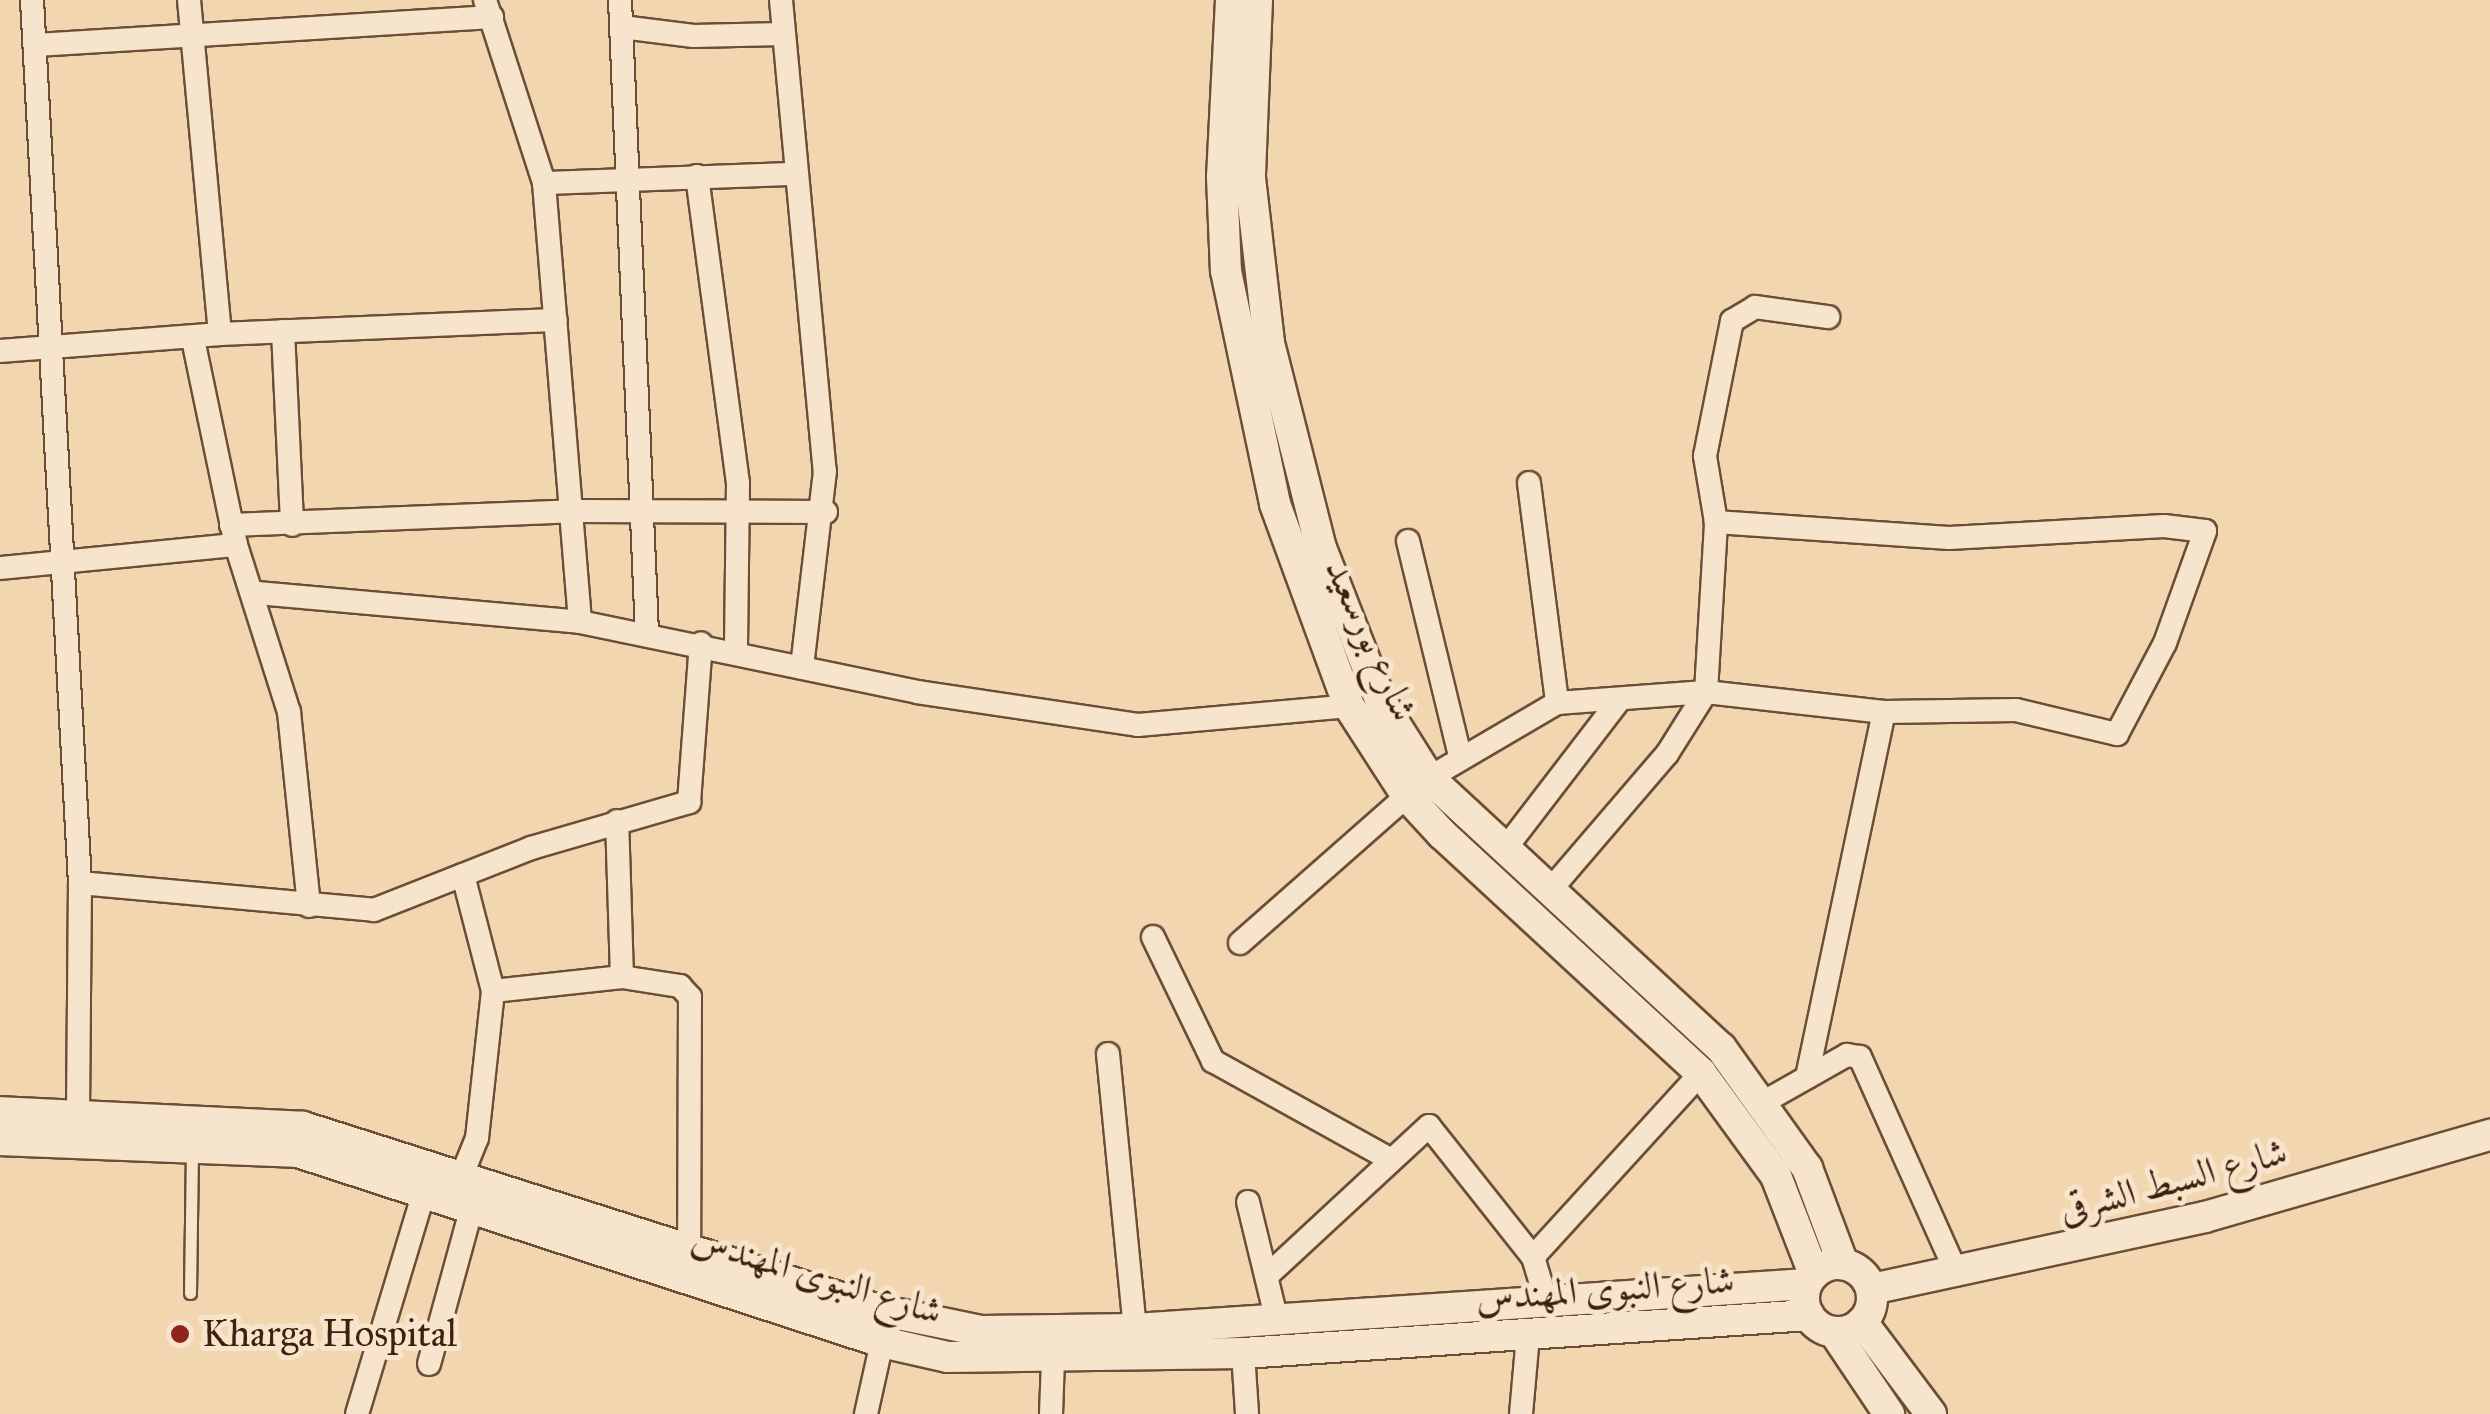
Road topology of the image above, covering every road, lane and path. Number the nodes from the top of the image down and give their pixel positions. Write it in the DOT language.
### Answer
graph roads {
  1 [pos="32,0"];
  2 [pos="189,0"];
  3 [pos="620,0"];
  4 [pos="782,0"];
  5 [pos="1231,0"];
  6 [pos="1257,0"];
  7 [pos="488,8"];
  8 [pos="622,27"];
  9 [pos="783,34"];
  10 [pos="191,36"];
  11 [pos="36,45"];
  12 [pos="792,174"];
  13 [pos="697,176"];
  14 [pos="624,180"];
  15 [pos="544,183"];
  16 [pos="1828,317"];
  17 [pos="556,320"];
  18 [pos="283,331"];
  19 [pos="220,334"];
  20 [pos="193,338"];
  21 [pos="53,348"];
  22 [pos="0,351"];
  23 [pos="1529,483"];
  24 [pos="740,508"];
  25 [pos="647,510"];
  26 [pos="573,512"];
  27 [pos="826,512"];
  28 [pos="1716,522"];
  29 [pos="292,525"];
  30 [pos="233,535"];
  31 [pos="1408,541"];
  32 [pos="63,561"];
  33 [pos="0,568"];
  34 [pos="257,593"];
  35 [pos="1345,618"];
  36 [pos="580,622"];
  37 [pos="1316,628"];
  38 [pos="647,634"];
  39 [pos="701,643"];
  40 [pos="736,650"];
  41 [pos="802,668"];
  42 [pos="1706,692"];
  43 [pos="1618,702"];
  44 [pos="1557,703"];
  45 [pos="1349,706"];
  46 [pos="1884,712"];
  47 [pos="1460,756"];
  48 [pos="1418,787"];
  49 [pos="617,821"];
  50 [pos="1505,849"];
  51 [pos="463,875"];
  52 [pos="80,883"];
  53 [pos="1552,888"];
  54 [pos="310,906"];
  55 [pos="1153,936"];
  56 [pos="1240,942"];
  57 [pos="622,977"];
  58 [pos="493,991"];
  59 [pos="1108,1054"];
  60 [pos="1701,1073"];
  61 [pos="1807,1077"];
  62 [pos="1762,1103"];
  63 [pos="0,1112"];
  64 [pos="78,1114"];
  65 [pos="2490,1135"];
  66 [pos="0,1140"];
  67 [pos="192,1144"];
  68 [pos="1390,1159"];
  69 [pos="463,1173"];
  70 [pos="425,1189"];
  71 [pos="1248,1202"];
  72 [pos="472,1207"];
  73 [pos="689,1250"];
  74 [pos="1533,1257"];
  75 [pos="1843,1264"];
  76 [pos="1269,1274"];
  77 [pos="1958,1274"];
  78 [pos="1872,1289"];
  79 [pos="190,1293"];
  80 [pos="1546,1300"];
  81 [pos="1825,1306"];
  82 [pos="1278,1321"];
  83 [pos="1135,1329"];
  84 [pos="1528,1335"];
  85 [pos="882,1342"];
  86 [pos="1243,1353"];
  87 [pos="1053,1359"];
  88 [pos="430,1364"];
  89 [pos="1885,1412"];
  90 [pos="357,1414"];
  91 [pos="866,1414"];
  92 [pos="1050,1414"];
  93 [pos="1248,1414"];
  94 [pos="1521,1414"];
  95 [pos="1931,1414"];
  1 -- 11 [label="street"];
  2 -- 10 [label="street"];
  3 -- 8 [label="street"];
  4 -- 9 [label="street"];
  5 -- 37 [label="street, شارع بورسعيد"];
  6 -- 35 [label="street, شارع بورسعيد"];
  7 -- 10 [label="street"];
  7 -- 15 [label="street"];
  8 -- 9 [label="street"];
  8 -- 14 [label="street"];
  9 -- 12 [label="street"];
  10 -- 11 [label="street"];
  10 -- 19 [label="street"];
  11 -- 21 [label="street"];
  12 -- 13 [label="street"];
  12 -- 27 [label="street"];
  13 -- 14 [label="street"];
  13 -- 24 [label="street"];
  14 -- 15 [label="street"];
  14 -- 25 [label="street"];
  15 -- 17 [label="street"];
  16 -- 28 [label="street"];
  17 -- 18 [label="street"];
  17 -- 26 [label="street"];
  18 -- 19 [label="street"];
  18 -- 29 [label="street"];
  19 -- 20 [label="street"];
  20 -- 21 [label="street"];
  20 -- 30 [label="street"];
  21 -- 22 [label="street"];
  21 -- 32 [label="street"];
  23 -- 44 [label="street"];
  24 -- 25 [label="street"];
  24 -- 27 [label="street"];
  24 -- 40 [label="street"];
  25 -- 26 [label="street"];
  25 -- 38 [label="street"];
  26 -- 29 [label="street"];
  26 -- 36 [label="street"];
  27 -- 41 [label="street"];
  28 -- 42 [label="street"];
  28 -- 46 [label="street"];
  29 -- 30 [label="street"];
  30 -- 32 [label="street"];
  30 -- 34 [label="street"];
  31 -- 47 [label="street"];
  32 -- 33 [label="street"];
  32 -- 52 [label="street"];
  34 -- 36 [label="street"];
  34 -- 54 [label="street"];
  35 -- 37 [label="street"];
  35 -- 48 [label="street, شارع بورسعيد"];
  36 -- 38 [label="street"];
  37 -- 45 [label="street, شارع بورسعيد"];
  38 -- 39 [label="street"];
  39 -- 40 [label="street"];
  39 -- 49 [label="street"];
  40 -- 41 [label="street"];
  41 -- 45 [label="street"];
  42 -- 43 [label="street"];
  42 -- 46 [label="street"];
  42 -- 53 [label="street"];
  43 -- 44 [label="street"];
  43 -- 50 [label="street"];
  44 -- 47 [label="street"];
  45 -- 48 [label="street, شارع بورسعيد"];
  46 -- 61 [label="street"];
  47 -- 48 [label="street"];
  48 -- 50 [label="street, شارع بورسعيد"];
  48 -- 56 [label="street"];
  48 -- 60 [label="street, شارع بورسعيد"];
  49 -- 51 [label="street"];
  49 -- 57 [label="street"];
  50 -- 53 [label="street, شارع بورسعيد"];
  51 -- 54 [label="street"];
  51 -- 58 [label="street"];
  52 -- 54 [label="street"];
  52 -- 64 [label="street"];
  53 -- 62 [label="street, شارع بورسعيد"];
  55 -- 68 [label="street"];
  57 -- 58 [label="street"];
  57 -- 73 [label="street"];
  58 -- 69 [label="street"];
  59 -- 83 [label="street"];
  60 -- 74 [label="street"];
  60 -- 81 [label="street, شارع بورسعيد"];
  61 -- 62 [label="street"];
  61 -- 77 [label="street"];
  62 -- 75 [label="street, شارع بورسعيد"];
  63 -- 64 [label="street, شارع النبوى المهندس"];
  64 -- 69 [label="street, شارع النبوى المهندس"];
  65 -- 77 [label="street, شارع السبط الشرقى"];
  66 -- 67 [label="street, شارع النبوى المهندس"];
  67 -- 70 [label="street, شارع النبوى المهندس"];
  67 -- 79 [label="lane"];
  68 -- 74 [label="street"];
  68 -- 76 [label="street"];
  69 -- 73 [label="street, شارع النبوى المهندس"];
  70 -- 72 [label="street, شارع النبوى المهندس"];
  70 -- 90 [label="street"];
  71 -- 76 [label="street"];
  72 -- 85 [label="street, شارع النبوى المهندس"];
  72 -- 88 [label="street"];
  73 -- 83 [label="street, شارع النبوى المهندس"];
  74 -- 80 [label="street"];
  75 -- 78 [label="street"];
  75 -- 81 [label="street"];
  76 -- 82 [label="street"];
  77 -- 78 [label="street, شارع السبط الشرقى"];
  78 -- 81 [label="street"];
  80 -- 81 [label="street, شارع النبوى المهندس"];
  80 -- 82 [label="street, شارع النبوى المهندس"];
  81 -- 84 [label="street, شارع النبوى المهندس"];
  81 -- 89 [label="street, شارع بورسعيد"];
  81 -- 95 [label="street, شارع بورسعيد"];
  82 -- 83 [label="street, شارع النبوى المهندس"];
  84 -- 86 [label="street, شارع النبوى المهندس"];
  84 -- 94 [label="street"];
  85 -- 87 [label="street, شارع النبوى المهندس"];
  85 -- 91 [label="street"];
  86 -- 87 [label="street, شارع النبوى المهندس"];
  86 -- 93 [label="street"];
  87 -- 92 [label="street"];
}
